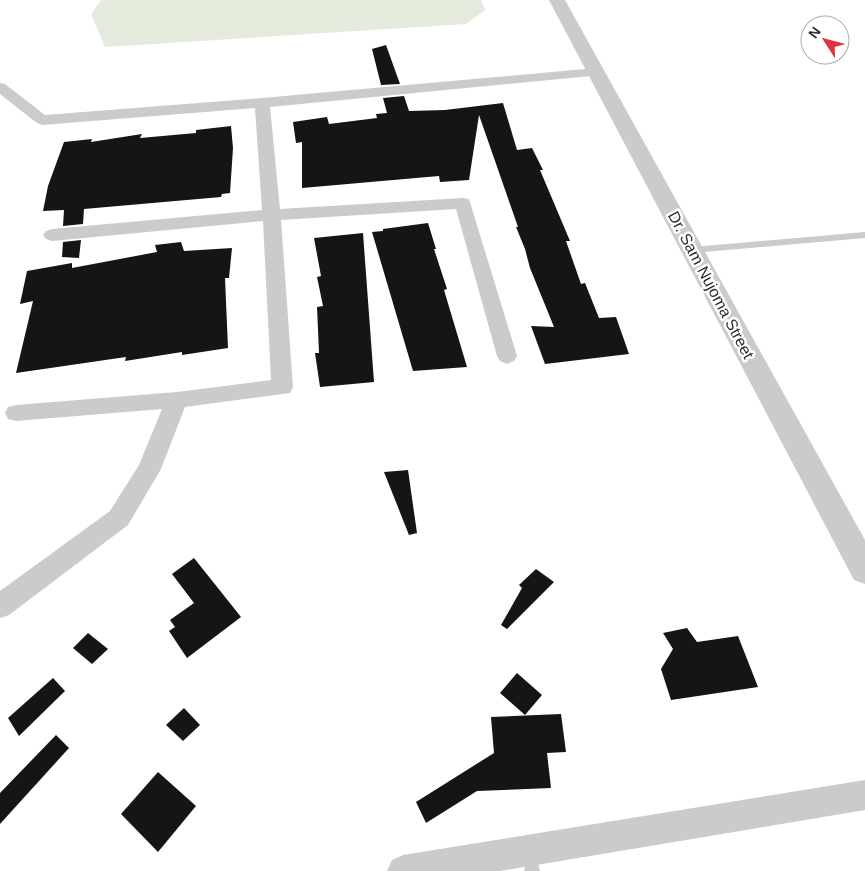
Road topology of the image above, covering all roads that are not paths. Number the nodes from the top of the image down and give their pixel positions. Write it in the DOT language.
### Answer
graph roads {
  1 [pos="557,0"];
  2 [pos="596,72"];
  3 [pos="0,87"];
  4 [pos="262,103"];
  5 [pos="272,215"];
  6 [pos="52,235"];
  7 [pos="865,236"];
  8 [pos="692,250"];
  9 [pos="508,356"];
  10 [pos="177,400"];
  11 [pos="16,413"];
  12 [pos="865,570"];
  13 [pos="0,606"];
  14 [pos="865,795"];
  15 [pos="530,864"];
  16 [pos="443,868"];
  17 [pos="403,871"];
  1 -- 2 [label="street, Dr. Sam Nujoma Street"];
  2 -- 4 [label="street"];
  2 -- 8 [label="street, Dr. Sam Nujoma Street"];
  3 -- 4 [label="street"];
  4 -- 5 [label="street"];
  5 -- 6 [label="street"];
  5 -- 9 [label="street"];
  5 -- 10 [label="street"];
  7 -- 8 [label="lane"];
  8 -- 12 [label="street, Dr. Sam Nujoma Street"];
  10 -- 11 [label="street"];
  10 -- 13 [label="street"];
  14 -- 15 [label="street"];
  15 -- 16 [label="street"];
  16 -- 17 [label="street"];
}
